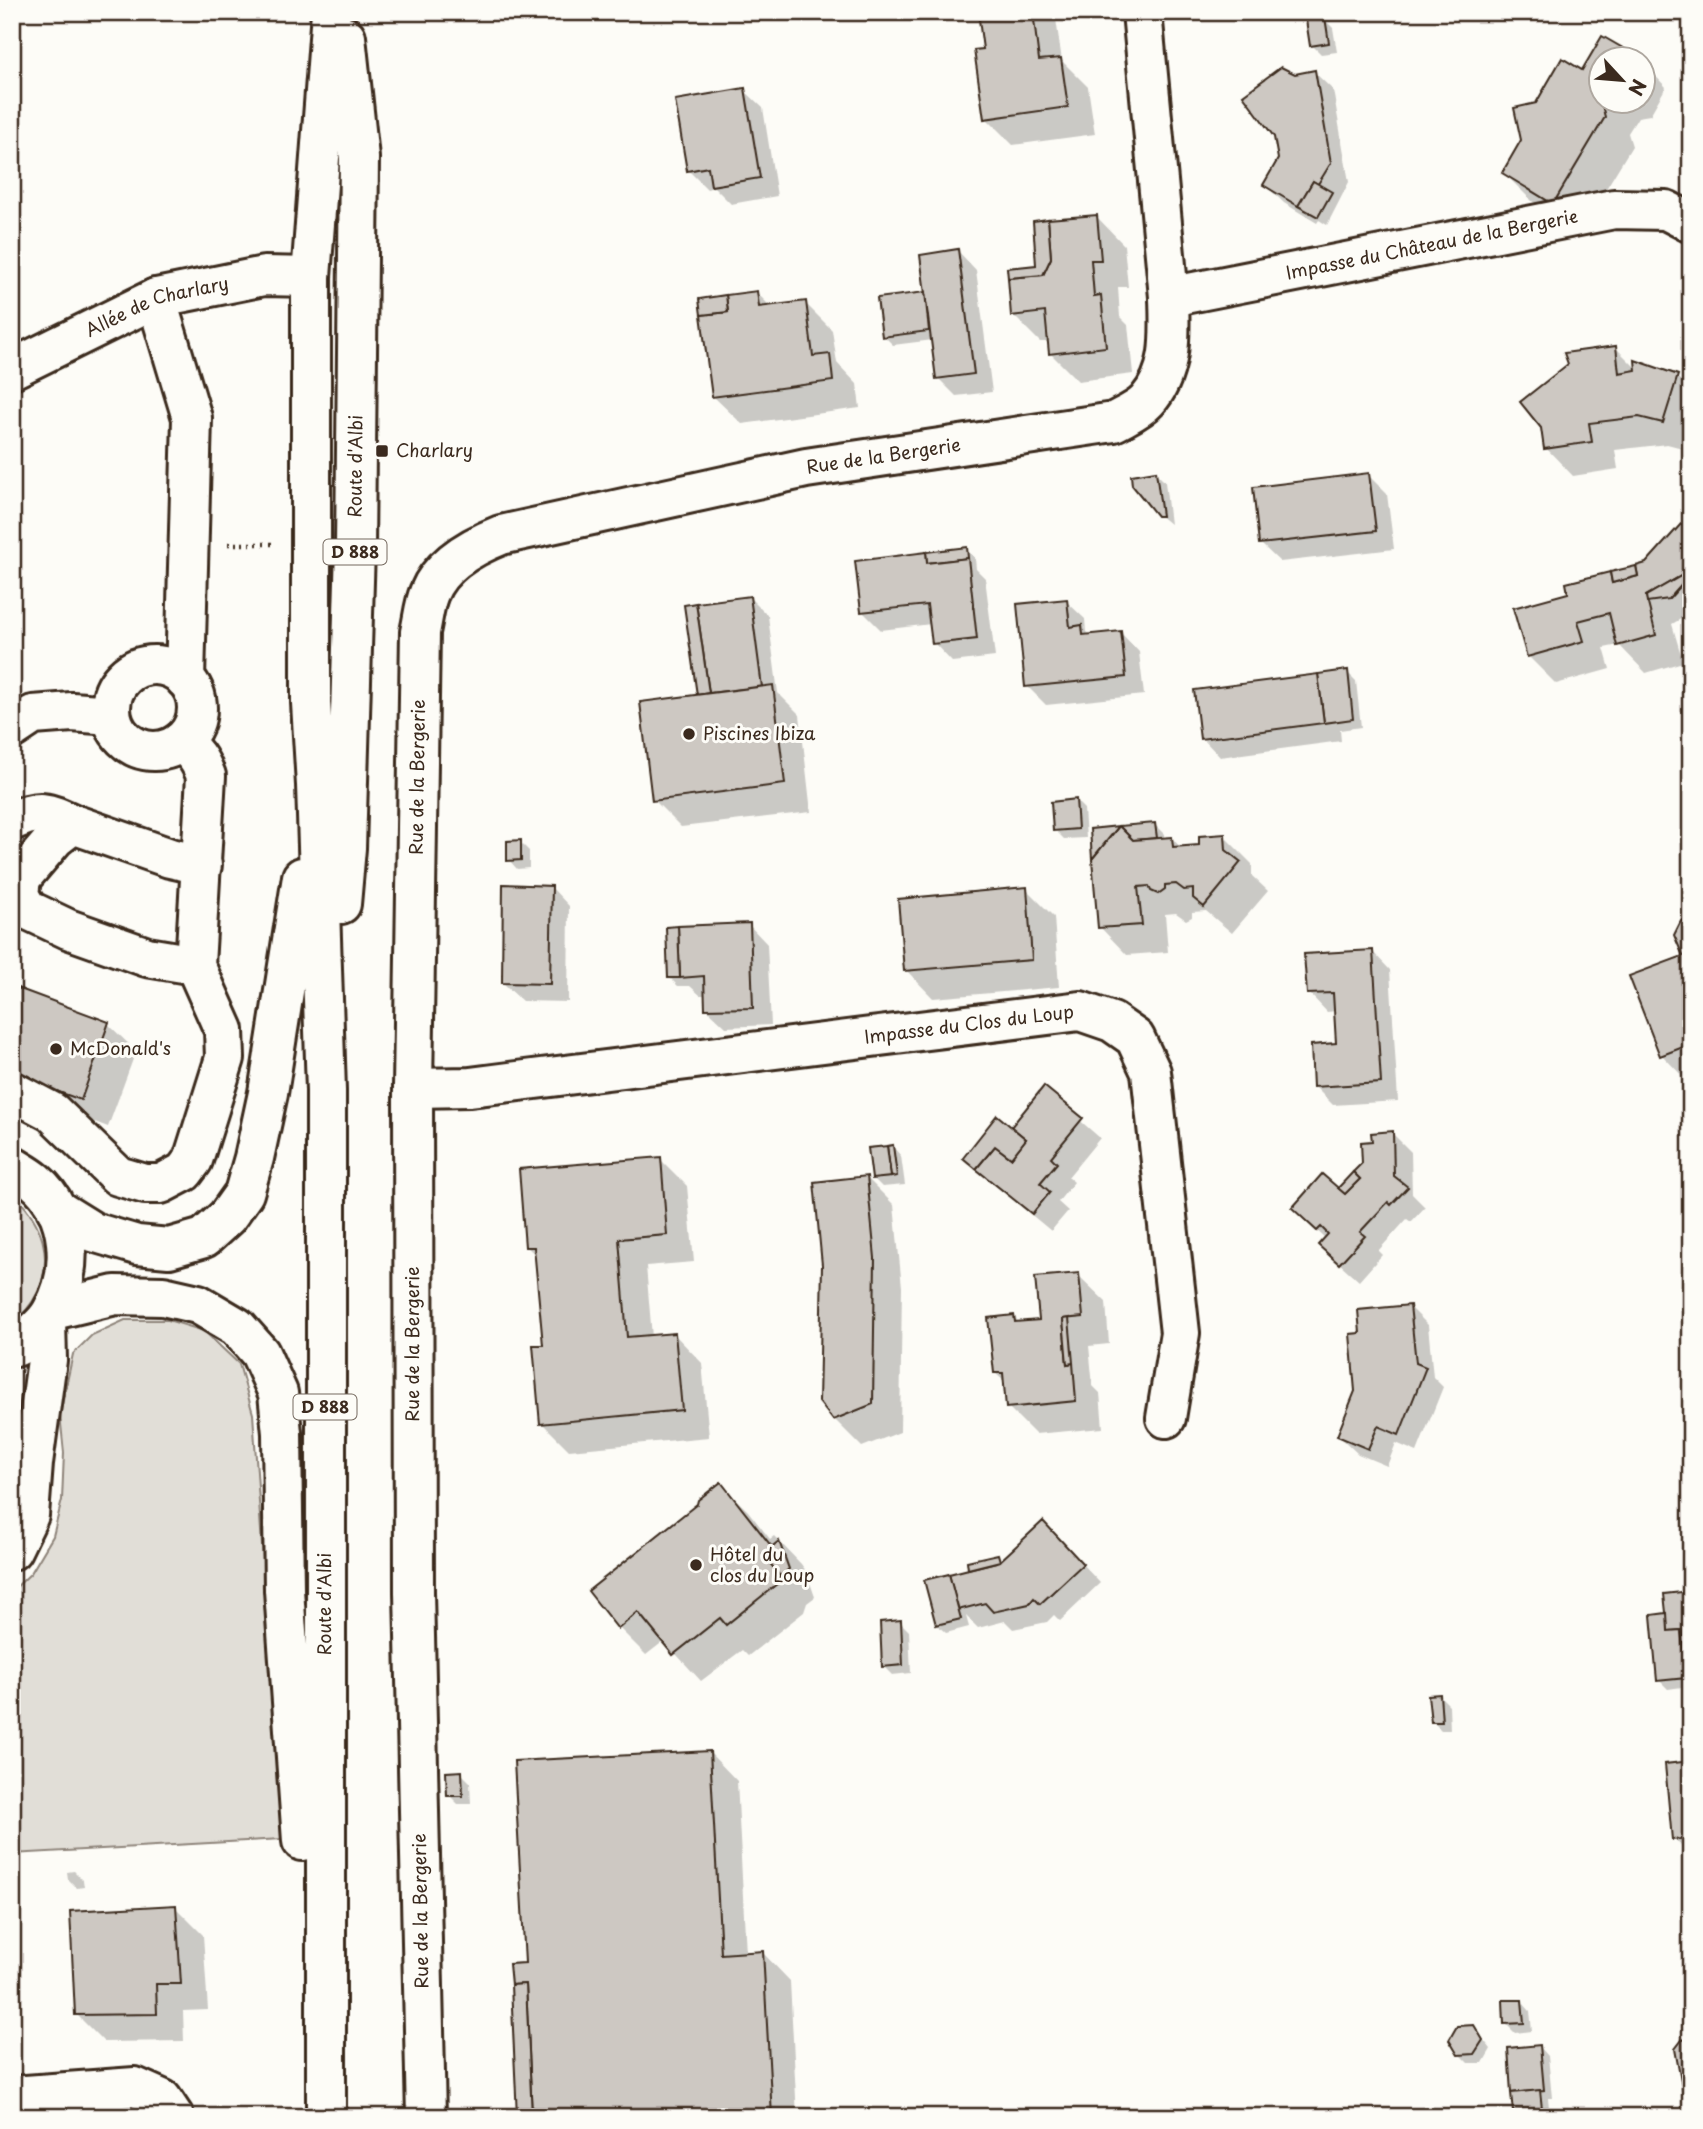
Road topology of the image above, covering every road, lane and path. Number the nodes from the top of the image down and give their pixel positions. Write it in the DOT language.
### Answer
graph roads {
  1 [pos="331,12"];
  2 [pos="343,12"];
  3 [pos="1142,12"];
  4 [pos="1691,223"];
  5 [pos="311,277"];
  6 [pos="1169,297"];
  7 [pos="156,298"];
  8 [pos="12,369"];
  9 [pos="189,543"];
  10 [pos="280,544"];
  11 [pos="185,679"];
  12 [pos="111,715"];
  13 [pos="12,729"];
  14 [pos="180,742"];
  15 [pos="316,785"];
  16 [pos="12,821"];
  17 [pos="74,824"];
  18 [pos="201,865"];
  19 [pos="195,965"];
  20 [pos="413,1088"];
  21 [pos="12,1091"];
  22 [pos="326,1091"];
  23 [pos="12,1166"];
  24 [pos="56,1209"];
  25 [pos="49,1316"];
  26 [pos="12,1348"];
  27 [pos="1166,1418"];
  28 [pos="23,1451"];
  29 [pos="12,1550"];
  30 [pos="324,2045"];
  31 [pos="12,2096"];
  32 [pos="174,2117"];
  33 [pos="326,2117"];
  34 [pos="426,2117"];
  1 -- 5 [label="street, Route d'Albi / D 888"];
  2 -- 22 [label="street, Route d'Albi / D 888"];
  3 -- 6 [label="street, Rue de la Bergerie"];
  4 -- 6 [label="street, Impasse du Château de la Bergerie"];
  5 -- 7 [label="street, Allée de Charlary"];
  5 -- 15 [label="street, Route d'Albi / D 888"];
  6 -- 20 [label="street, Rue de la Bergerie"];
  7 -- 8 [label="street, Allée de Charlary"];
  7 -- 9 [label="street"];
  9 -- 10 [label="path"];
  9 -- 11 [label="street"];
  11 -- 12 [label="street"];
  11 -- 14 [label="street"];
  12 -- 13 [label="street"];
  12 -- 14 [label="street"];
  14 -- 18 [label="street"];
  15 -- 22 [label="street, Route d'Albi / D 888"];
  15 -- 24 [label="street"];
  16 -- 17 [label="street"];
  17 -- 18 [label="street"];
  17 -- 19 [label="street"];
  18 -- 19 [label="street"];
  19 -- 21 [label="street"];
  20 -- 27 [label="street, Impasse du Clos du Loup"];
  20 -- 34 [label="street, Rue de la Bergerie"];
  22 -- 30 [label="street, Route d'Albi / D 888"];
  23 -- 24 [label="street"];
  24 -- 25 [label="street"];
  25 -- 26 [label="street"];
  25 -- 28 [label="street"];
  25 -- 30 [label="street"];
  28 -- 29 [label="street"];
  30 -- 33 [label="street, Route d'Albi / D 888"];
  31 -- 32 [label="street"];
}
